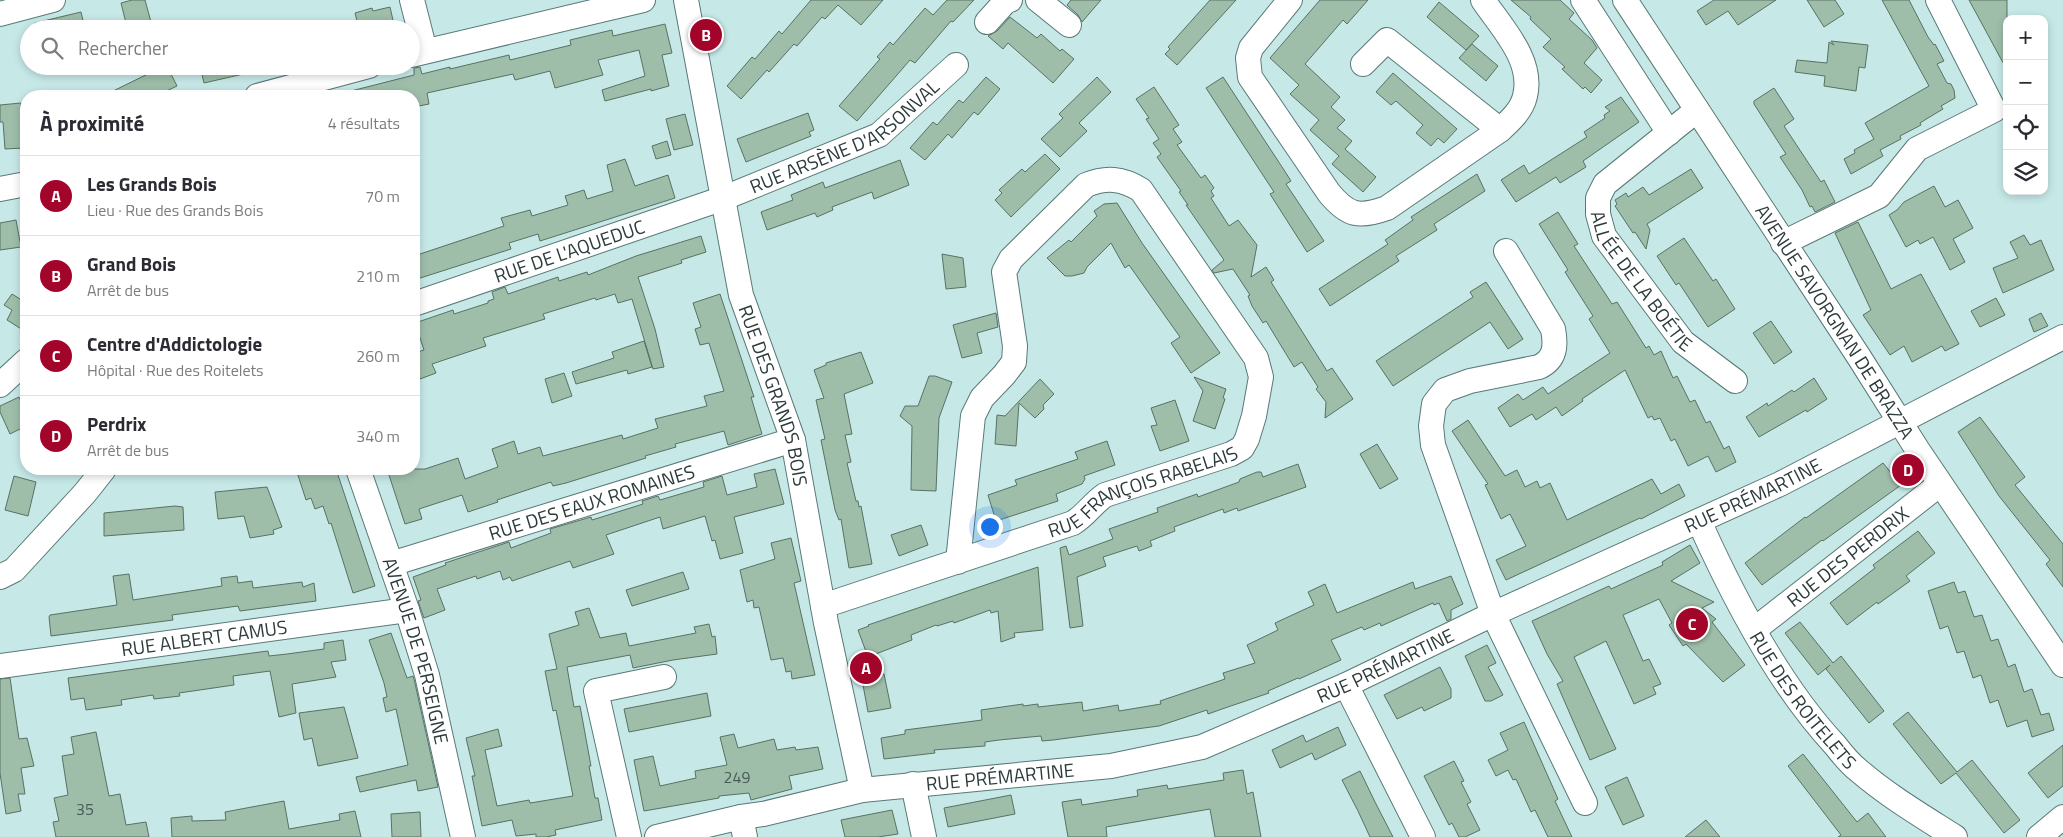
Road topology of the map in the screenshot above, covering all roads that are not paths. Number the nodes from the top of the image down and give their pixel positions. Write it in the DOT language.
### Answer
graph roads {
  1 [pos="53,0"];
  2 [pos="412,0"];
  3 [pos="643,0"];
  4 [pos="686,0"];
  5 [pos="1010,0"];
  6 [pos="1038,0"];
  7 [pos="1290,0"];
  8 [pos="1483,0"];
  9 [pos="1625,0"];
  10 [pos="1938,0"];
  11 [pos="1589,3"];
  12 [pos="0,14"];
  13 [pos="414,20"];
  14 [pos="986,22"];
  15 [pos="1069,25"];
  16 [pos="420,53"];
  17 [pos="1363,64"];
  18 [pos="956,65"];
  19 [pos="335,75"];
  20 [pos="279,90"];
  21 [pos="1697,110"];
  22 [pos="1500,130"];
  23 [pos="1669,133"];
  24 [pos="20,185"];
  25 [pos="0,189"];
  26 [pos="724,198"];
  27 [pos="1783,243"];
  28 [pos="1506,252"];
  29 [pos="420,302"];
  30 [pos="2063,336"];
  31 [pos="20,366"];
  32 [pos="1735,381"];
  33 [pos="0,385"];
  34 [pos="1899,422"];
  35 [pos="793,440"];
  36 [pos="99,475"];
  37 [pos="360,475"];
  38 [pos="1940,484"];
  39 [pos="1699,522"];
  40 [pos="958,562"];
  41 [pos="391,564"];
  42 [pos="0,577"];
  43 [pos="823,606"];
  44 [pos="408,610"];
  45 [pos="1493,614"];
  46 [pos="1754,630"];
  47 [pos="2063,665"];
  48 [pos="0,666"];
  49 [pos="664,677"];
  50 [pos="1346,685"];
  51 [pos="913,784"];
  52 [pos="862,790"];
  53 [pos="1585,803"];
  54 [pos="2063,817"];
  55 [pos="743,827"];
  56 [pos="463,837"];
  57 [pos="629,837"];
  58 [pos="657,837"];
  59 [pos="924,837"];
  60 [pos="1423,837"];
  61 [pos="1955,837"];
  62 [pos="2039,837"];
  1 -- 12 [label="street"];
  2 -- 13 [label="street"];
  3 -- 16 [label="street"];
  4 -- 26 [label="street, RUE DES GRANDS BOIS"];
  5 -- 14 [label="street"];
  6 -- 15 [label="street"];
  7 -- 22 [label="street"];
  8 -- 22 [label="street"];
  9 -- 21 [label="street, AVENUE SAVORGNAN DE BRAZZA"];
  10 -- 27 [label="street"];
  11 -- 23 [label="street"];
  17 -- 22 [label="street"];
  18 -- 26 [label="street, RUE ARSÈNE D'ARSONVAL"];
  19 -- 20 [label="street"];
  21 -- 23 [label="street, ALLÉE DE LA BOÉTIE"];
  21 -- 27 [label="street, AVENUE SAVORGNAN DE BRAZZA"];
  23 -- 32 [label="street, ALLÉE DE LA BOÉTIE"];
  24 -- 25 [label="street"];
  26 -- 29 [label="street, RUE DE L'AQUEDUC"];
  26 -- 35 [label="street, RUE DES GRANDS BOIS"];
  27 -- 34 [label="street, AVENUE SAVORGNAN DE BRAZZA"];
  28 -- 45 [label="street"];
  30 -- 34 [label="street, RUE PRÉMARTINE"];
  31 -- 33 [label="street"];
  34 -- 38 [label="street, AVENUE SAVORGNAN DE BRAZZA"];
  34 -- 39 [label="street, RUE PRÉMARTINE"];
  35 -- 41 [label="street, RUE DES EAUX ROMAINES"];
  35 -- 43 [label="street, RUE DES GRANDS BOIS"];
  36 -- 42 [label="street"];
  37 -- 41 [label="street, AVENUE DE PERSEIGNE"];
  38 -- 46 [label="street, RUE DES PERDRIX"];
  38 -- 47 [label="street, AVENUE SAVORGNAN DE BRAZZA"];
  39 -- 45 [label="street, RUE PRÉMARTINE"];
  39 -- 46 [label="street, RUE DES ROITELETS"];
  40 -- 40 [label="street, RUE FRANÇOIS RABELAIS"];
  40 -- 43 [label="street, RUE FRANÇOIS RABELAIS"];
  41 -- 44 [label="street, AVENUE DE PERSEIGNE"];
  43 -- 52 [label="street, RUE DES GRANDS BOIS"];
  44 -- 48 [label="street, RUE ALBERT CAMUS"];
  44 -- 56 [label="street, AVENUE DE PERSEIGNE"];
  45 -- 50 [label="street, RUE PRÉMARTINE"];
  45 -- 53 [label="street"];
  46 -- 61 [label="street, RUE DES ROITELETS"];
  49 -- 57 [label="street"];
  50 -- 51 [label="street, RUE PRÉMARTINE"];
  50 -- 60 [label="street"];
  51 -- 52 [label="street, RUE PRÉMARTINE"];
  51 -- 59 [label="street"];
  52 -- 55 [label="street, RUE PRÉMARTINE"];
  54 -- 62 [label="street"];
  55 -- 58 [label="street, RUE PRÉMARTINE"];
}
